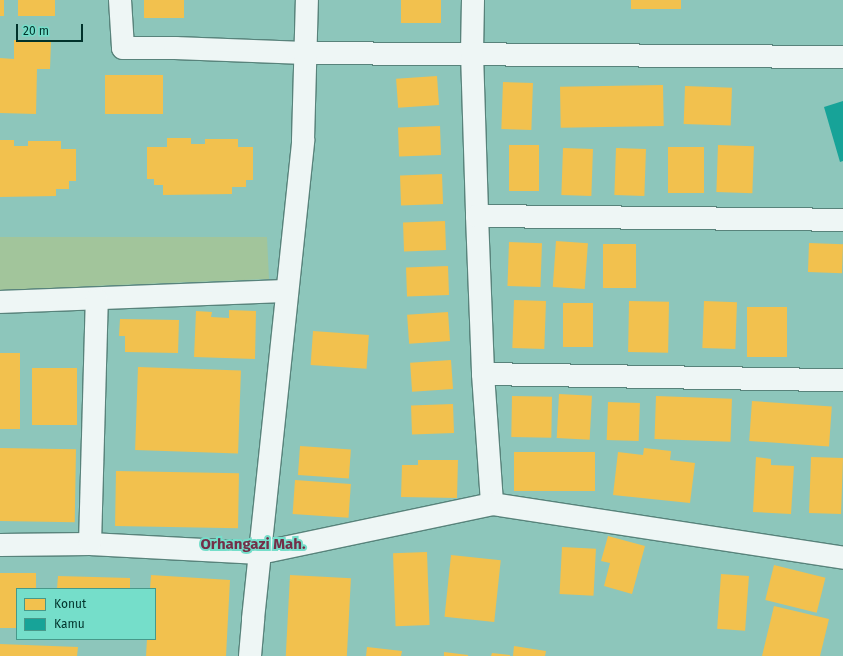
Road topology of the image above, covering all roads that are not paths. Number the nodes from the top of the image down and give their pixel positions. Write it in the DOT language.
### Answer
graph roads {
  1 [pos="120,0"];
  2 [pos="307,0"];
  3 [pos="473,0"];
  4 [pos="305,53"];
  5 [pos="472,53"];
  6 [pos="843,57"];
  7 [pos="477,216"];
  8 [pos="843,220"];
  9 [pos="287,291"];
  10 [pos="98,300"];
  11 [pos="0,302"];
  12 [pos="483,374"];
  13 [pos="843,380"];
  14 [pos="492,504"];
  15 [pos="90,544"];
  16 [pos="0,545"];
  17 [pos="260,554"];
  18 [pos="843,558"];
  19 [pos="250,656"];
  1 -- 4 [label="street"];
  2 -- 4 [label="street"];
  3 -- 5 [label="street"];
  4 -- 5 [label="street"];
  4 -- 9 [label="street"];
  5 -- 6 [label="street"];
  5 -- 7 [label="street"];
  7 -- 8 [label="street"];
  7 -- 12 [label="street"];
  9 -- 10 [label="street"];
  9 -- 17 [label="street"];
  10 -- 11 [label="street"];
  10 -- 15 [label="street"];
  12 -- 13 [label="street"];
  12 -- 14 [label="street"];
  14 -- 17 [label="street"];
  14 -- 18 [label="street"];
  15 -- 16 [label="street"];
  15 -- 17 [label="street"];
  17 -- 19 [label="street"];
}
